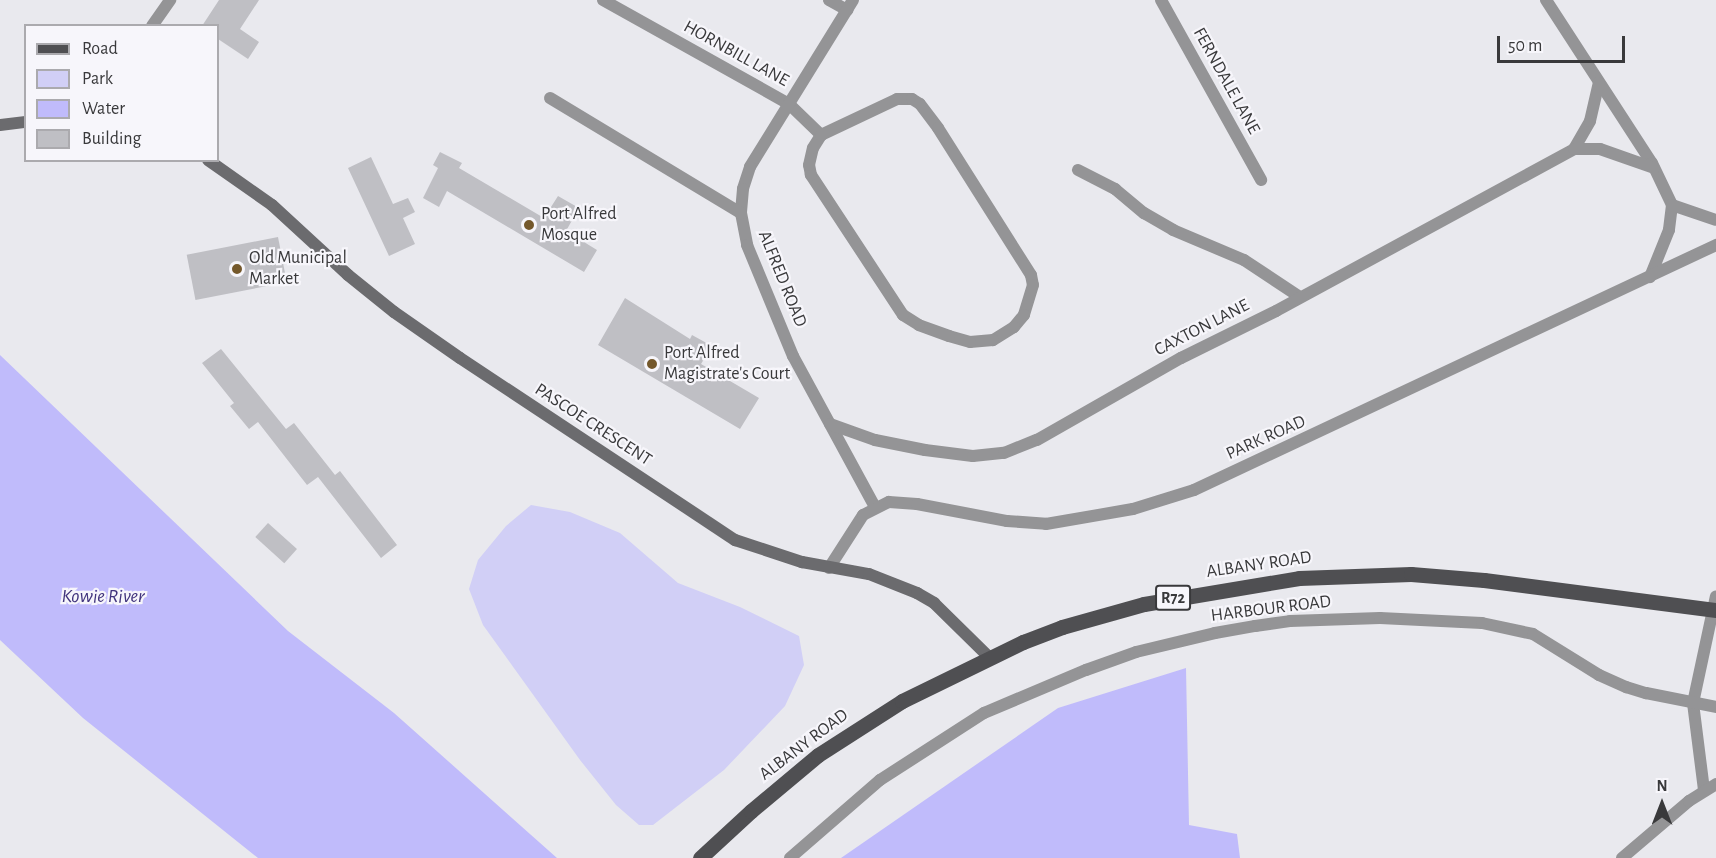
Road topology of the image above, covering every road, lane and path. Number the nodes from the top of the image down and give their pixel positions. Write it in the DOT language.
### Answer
graph roads {
  1 [pos="170,0"];
  2 [pos="603,0"];
  3 [pos="829,0"];
  4 [pos="1161,0"];
  5 [pos="1546,0"];
  6 [pos="850,5"];
  7 [pos="153,24"];
  8 [pos="1599,83"];
  9 [pos="550,98"];
  10 [pos="789,104"];
  11 [pos="24,122"];
  12 [pos="0,125"];
  13 [pos="821,135"];
  14 [pos="1574,149"];
  15 [pos="211,162"];
  16 [pos="1654,168"];
  17 [pos="1078,170"];
  18 [pos="1261,180"];
  19 [pos="1672,205"];
  20 [pos="741,213"];
  21 [pos="1716,220"];
  22 [pos="1716,245"];
  23 [pos="1650,277"];
  24 [pos="1300,297"];
  25 [pos="830,424"];
  26 [pos="875,507"];
  27 [pos="830,568"];
  28 [pos="1714,606"];
  29 [pos="989,657"];
  30 [pos="1693,703"];
  31 [pos="1716,707"];
  32 [pos="1716,784"];
  33 [pos="1704,790"];
  34 [pos="700,858"];
  35 [pos="790,858"];
  36 [pos="1622,858"];
  1 -- 7 [label="street"];
  2 -- 10 [label="street, HORNBILL LANE"];
  3 -- 6 [label="street"];
  4 -- 18 [label="street, FERNDALE LANE"];
  5 -- 8 [label="street"];
  6 -- 10 [label="street, ALFRED ROAD"];
  8 -- 14 [label="street"];
  8 -- 16 [label="street"];
  9 -- 20 [label="street"];
  10 -- 13 [label="street, HORNBILL LANE"];
  10 -- 20 [label="street, ALFRED ROAD"];
  11 -- 12 [label="street"];
  13 -- 13 [label="street"];
  14 -- 16 [label="street"];
  14 -- 24 [label="street, CAXTON LANE"];
  15 -- 27 [label="street, PASCOE CRESCENT"];
  16 -- 19 [label="street"];
  17 -- 24 [label="street"];
  19 -- 21 [label="street"];
  19 -- 23 [label="street"];
  20 -- 25 [label="street, ALFRED ROAD"];
  22 -- 23 [label="street, PARK ROAD"];
  23 -- 26 [label="street, PARK ROAD"];
  24 -- 25 [label="street, CAXTON LANE"];
  25 -- 26 [label="street, ALFRED ROAD"];
  26 -- 27 [label="street"];
  27 -- 29 [label="street, PASCOE CRESCENT"];
  28 -- 29 [label="main road, ALBANY ROAD / R72"];
  28 -- 30 [label="street"];
  29 -- 34 [label="main road, ALBANY ROAD / R72"];
  30 -- 31 [label="street, HARBOUR ROAD"];
  30 -- 33 [label="street"];
  30 -- 35 [label="street, HARBOUR ROAD"];
  32 -- 33 [label="street"];
  33 -- 36 [label="street"];
}
